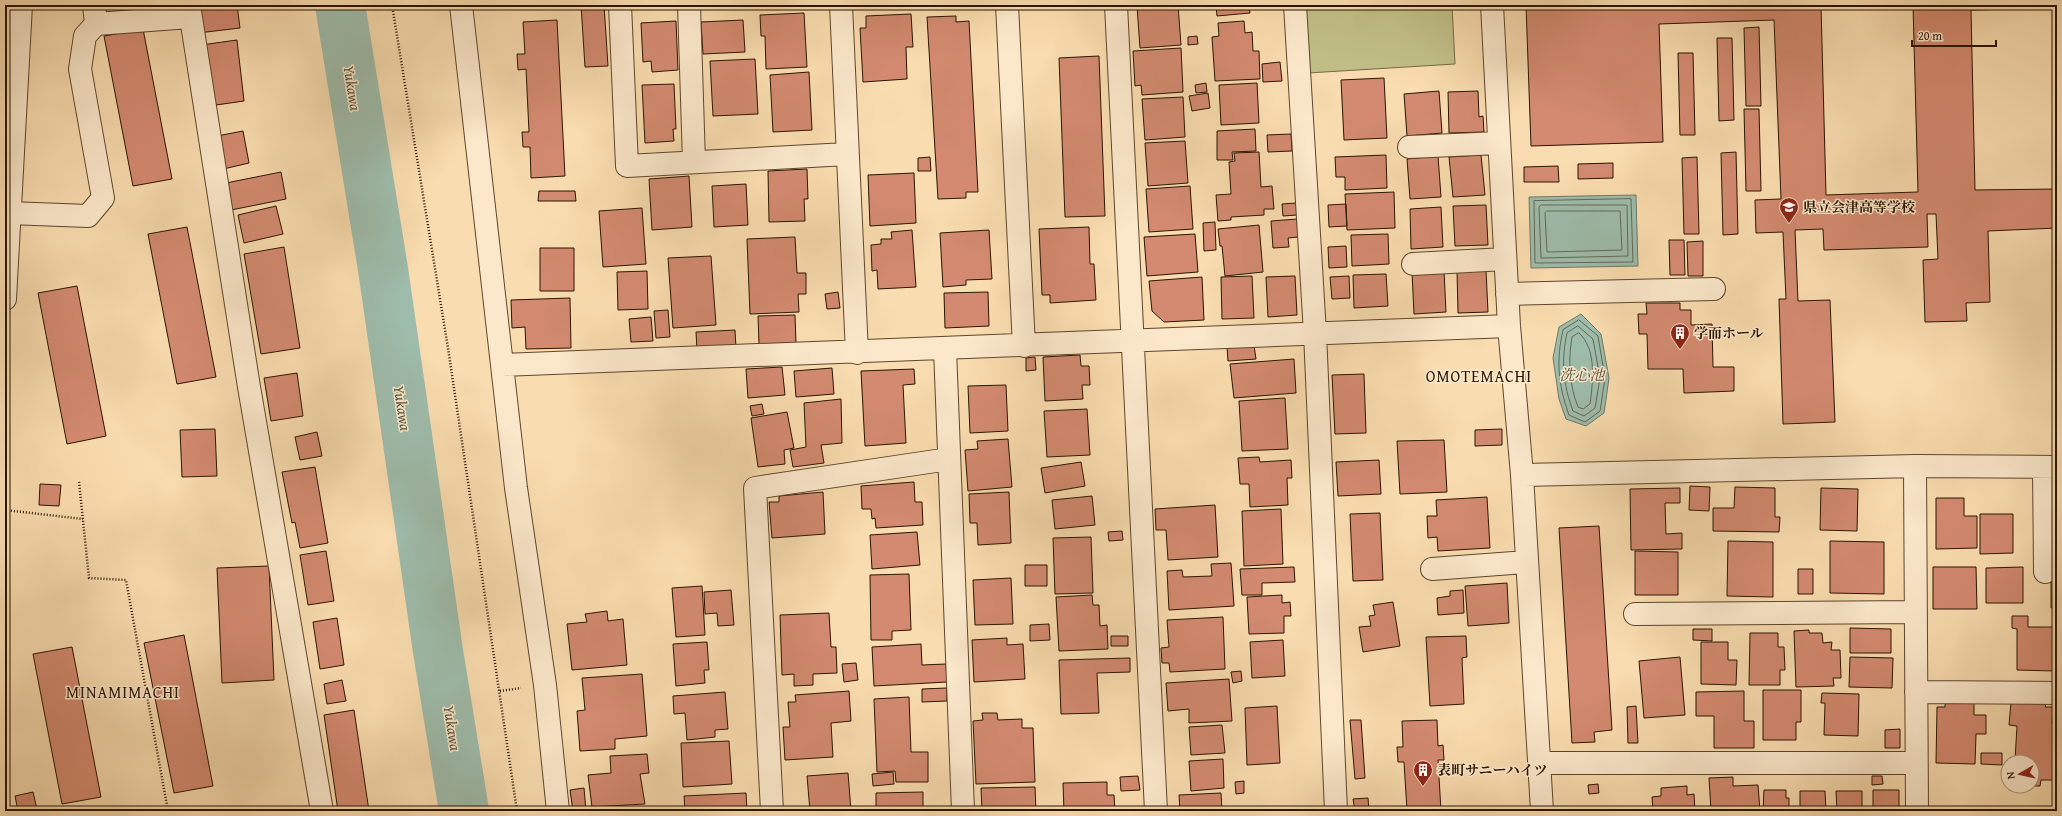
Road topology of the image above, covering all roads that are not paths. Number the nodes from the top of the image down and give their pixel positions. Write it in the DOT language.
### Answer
graph roads {
  1 [pos="21,5"];
  2 [pos="461,5"];
  3 [pos="620,5"];
  4 [pos="689,5"];
  5 [pos="841,5"];
  6 [pos="1007,5"];
  7 [pos="1116,5"];
  8 [pos="1295,5"];
  9 [pos="1492,5"];
  10 [pos="190,11"];
  11 [pos="95,14"];
  12 [pos="1499,144"];
  13 [pos="1409,146"];
  14 [pos="847,154"];
  15 [pos="694,162"];
  16 [pos="9,213"];
  17 [pos="1505,259"];
  18 [pos="1413,264"];
  19 [pos="1714,289"];
  20 [pos="1507,294"];
  21 [pos="5,299"];
  22 [pos="1509,326"];
  23 [pos="1315,333"];
  24 [pos="1133,339"];
  25 [pos="1024,346"];
  26 [pos="945,350"];
  27 [pos="857,352"];
  28 [pos="502,365"];
  29 [pos="949,459"];
  30 [pos="1915,466"];
  31 [pos="2050,467"];
  32 [pos="1522,475"];
  33 [pos="1527,562"];
  34 [pos="1432,569"];
  35 [pos="2045,572"];
  36 [pos="1914,612"];
  37 [pos="1635,614"];
  38 [pos="1916,692"];
  39 [pos="2057,693"];
  40 [pos="1540,763"];
  41 [pos="1915,763"];
  42 [pos="322,811"];
  43 [pos="558,811"];
  44 [pos="772,811"];
  45 [pos="963,811"];
  46 [pos="1156,811"];
  47 [pos="1336,811"];
  48 [pos="1542,811"];
  49 [pos="1917,811"];
  1 -- 16 [label="street"];
  2 -- 28 [label="street"];
  3 -- 15 [label="street"];
  4 -- 15 [label="street"];
  5 -- 14 [label="street"];
  6 -- 25 [label="street"];
  7 -- 24 [label="street"];
  8 -- 23 [label="street"];
  9 -- 12 [label="street"];
  10 -- 11 [label="street"];
  10 -- 42 [label="street"];
  11 -- 16 [label="street"];
  12 -- 13 [label="street"];
  12 -- 17 [label="street"];
  14 -- 15 [label="street"];
  14 -- 27 [label="street"];
  16 -- 21 [label="street"];
  17 -- 18 [label="street"];
  17 -- 20 [label="street"];
  19 -- 20 [label="street"];
  20 -- 22 [label="street"];
  22 -- 23 [label="street"];
  22 -- 32 [label="street"];
  23 -- 24 [label="street"];
  23 -- 47 [label="street"];
  24 -- 25 [label="street"];
  24 -- 46 [label="street"];
  25 -- 26 [label="street"];
  26 -- 27 [label="street"];
  26 -- 29 [label="street"];
  27 -- 28 [label="street"];
  28 -- 43 [label="street"];
  29 -- 44 [label="street"];
  29 -- 45 [label="street"];
  30 -- 31 [label="street"];
  30 -- 32 [label="street"];
  30 -- 36 [label="street"];
  31 -- 35 [label="street"];
  32 -- 33 [label="street"];
  33 -- 34 [label="street"];
  33 -- 40 [label="street"];
  36 -- 37 [label="street"];
  36 -- 38 [label="street"];
  38 -- 39 [label="street"];
  38 -- 41 [label="street"];
  40 -- 41 [label="street"];
  40 -- 48 [label="street"];
  41 -- 49 [label="street"];
}
